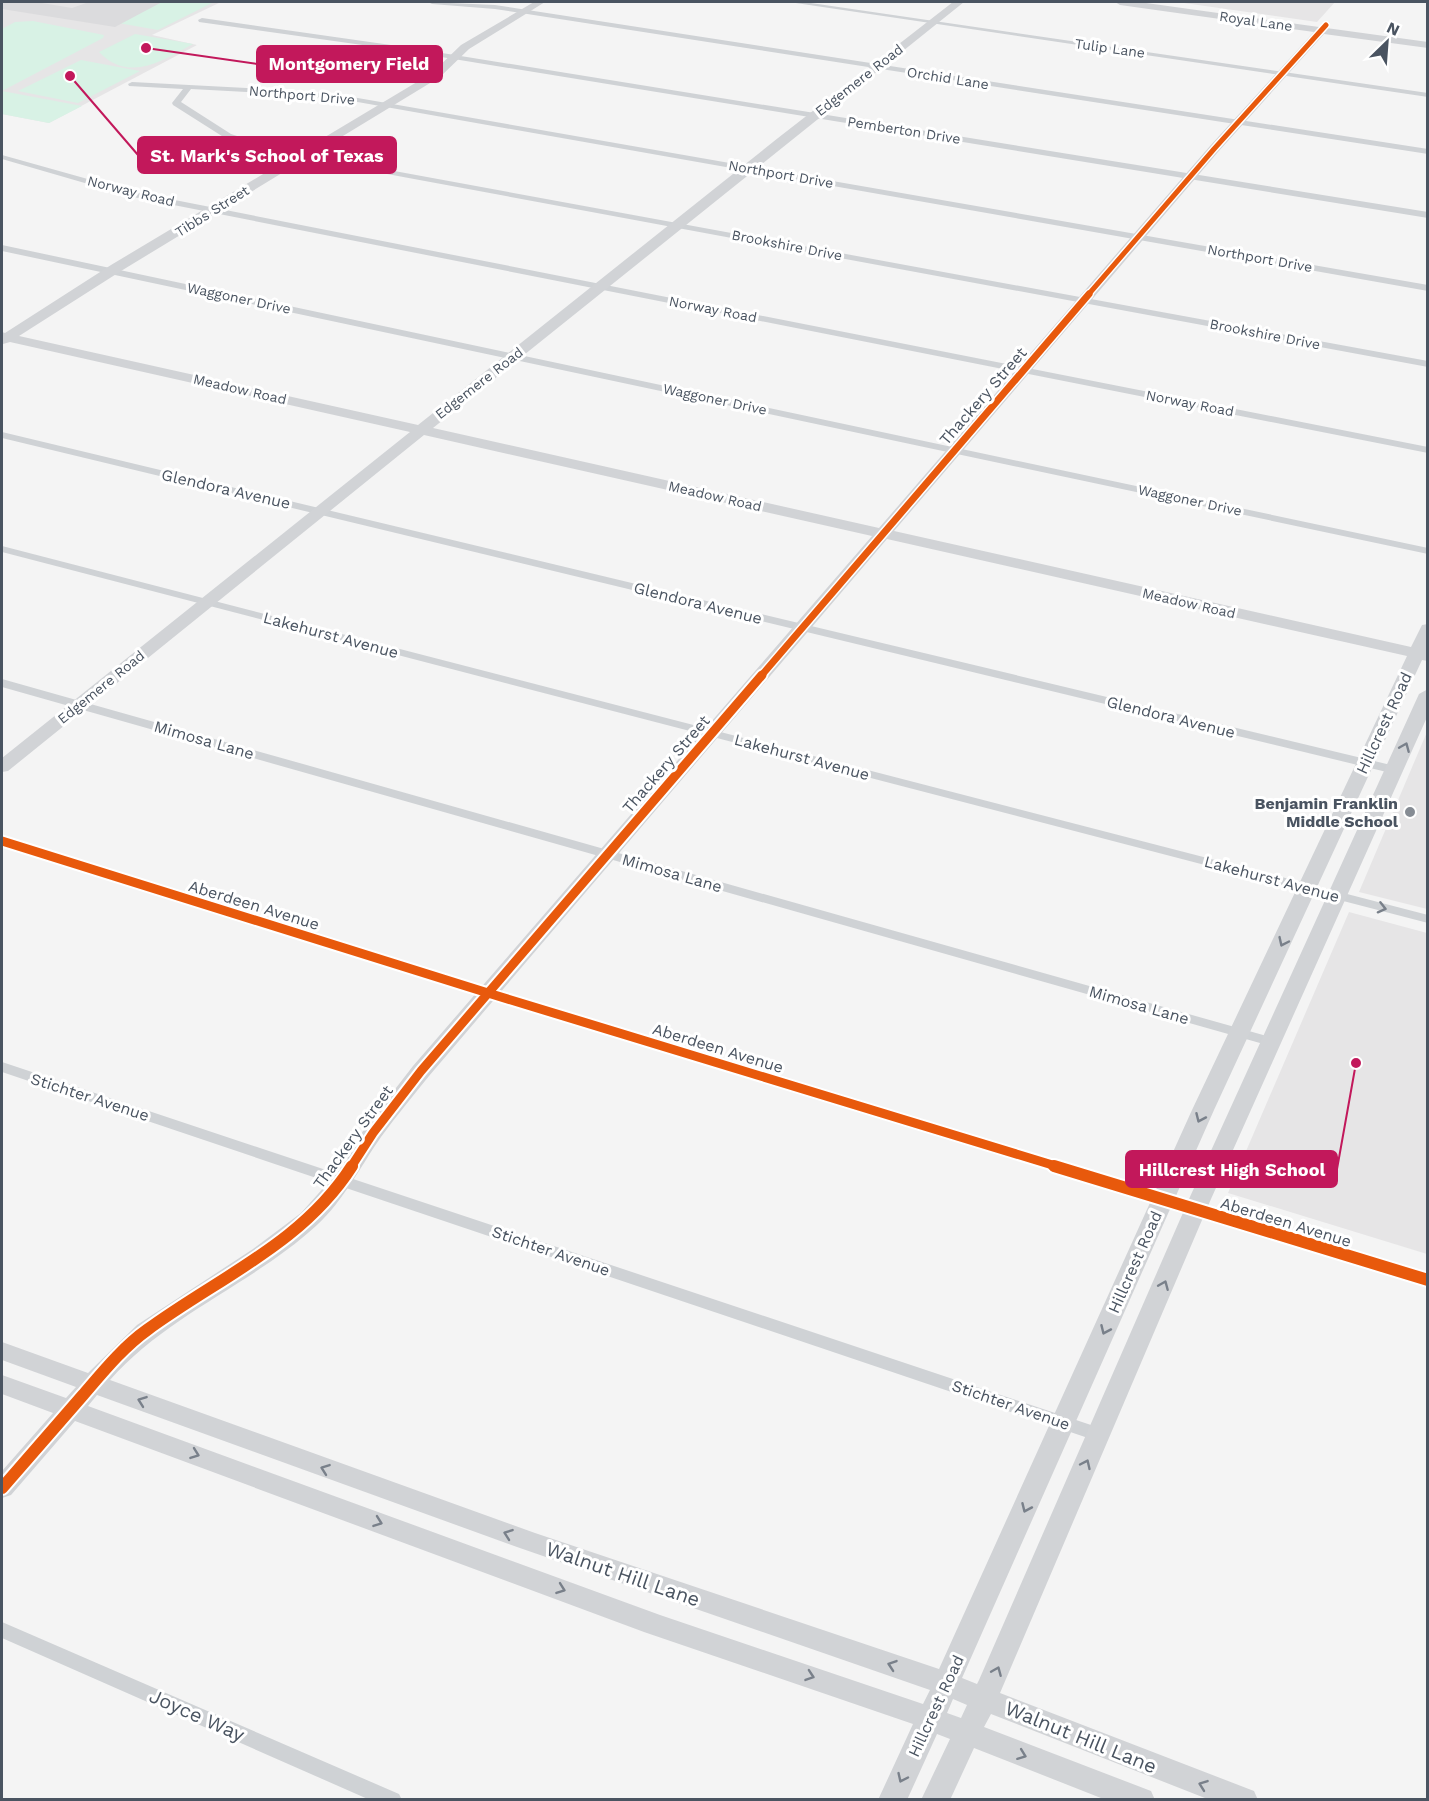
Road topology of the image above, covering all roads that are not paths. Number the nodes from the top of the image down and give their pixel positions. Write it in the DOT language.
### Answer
graph roads {
  1 [pos="432,2"];
  2 [pos="540,2"];
  3 [pos="793,2"];
  4 [pos="959,2"];
  5 [pos="1120,2"];
  6 [pos="1157,3"];
  7 [pos="523,12"];
  8 [pos="202,20"];
  9 [pos="933,22"];
  10 [pos="1324,28"];
  11 [pos="1428,40"];
  12 [pos="1428,45"];
  13 [pos="455,57"];
  14 [pos="876,66"];
  15 [pos="1282,74"];
  16 [pos="132,84"];
  17 [pos="188,88"];
  18 [pos="1428,95"];
  19 [pos="386,105"];
  20 [pos="814,115"];
  21 [pos="1238,123"];
  22 [pos="1428,152"];
  23 [pos="302,156"];
  24 [pos="2,157"];
  25 [pos="747,168"];
  26 [pos="1191,177"];
  27 [pos="214,210"];
  28 [pos="1428,215"];
  29 [pos="678,225"];
  30 [pos="1140,237"];
  31 [pos="2,248"];
  32 [pos="112,271"];
  33 [pos="600,287"];
  34 [pos="1428,288"];
  35 [pos="1085,300"];
  36 [pos="4,338"];
  37 [pos="513,356"];
  38 [pos="1428,364"];
  39 [pos="1025,370"];
  40 [pos="420,430"];
  41 [pos="2,435"];
  42 [pos="957,450"];
  43 [pos="1428,450"];
  44 [pos="318,511"];
  45 [pos="885,534"];
  46 [pos="2,549"];
  47 [pos="1428,550"];
  48 [pos="206,602"];
  49 [pos="803,628"];
  50 [pos="1428,629"];
  51 [pos="1422,655"];
  52 [pos="2,683"];
  53 [pos="1428,694"];
  54 [pos="78,705"];
  55 [pos="712,734"];
  56 [pos="1365,763"];
  57 [pos="2,767"];
  58 [pos="1395,770"];
  59 [pos="2,842"];
  60 [pos="607,854"];
  61 [pos="1308,889"];
  62 [pos="1337,896"];
  63 [pos="1428,919"];
  64 [pos="488,993"];
  65 [pos="1238,1033"];
  66 [pos="1272,1042"];
  67 [pos="2,1067"];
  68 [pos="342,1181"];
  69 [pos="1163,1200"];
  70 [pos="1196,1210"];
  71 [pos="1428,1280"];
  72 [pos="2,1351"];
  73 [pos="93,1383"];
  74 [pos="2,1384"];
  75 [pos="72,1409"];
  76 [pos="1064,1423"];
  77 [pos="1100,1435"];
  78 [pos="2,1488"];
  79 [pos="2,1630"];
  80 [pos="947,1684"];
  81 [pos="983,1699"];
  82 [pos="930,1719"];
  83 [pos="967,1734"];
  84 [pos="392,1800"];
  85 [pos="892,1800"];
  86 [pos="935,1800"];
  87 [pos="1141,1800"];
  88 [pos="1244,1800"];
  1 -- 7 [label="street, Orchid Lane"];
  2 -- 7 [label="street, Tibbs Street"];
  3 -- 9 [label="street, Tulip Lane"];
  4 -- 9 [label="street, Edgemere Road"];
  5 -- 6 [label="street, Royal Lane"];
  6 -- 10 [label="street, Royal Lane"];
  7 -- 13 [label="street, Tibbs Street"];
  7 -- 14 [label="street, Orchid Lane"];
  8 -- 13 [label="street, Pemberton Drive"];
  9 -- 14 [label="street, Edgemere Road"];
  9 -- 15 [label="street, Tulip Lane"];
  10 -- 11 [label="street, Royal Lane"];
  10 -- 12 [label="street, Royal Lane"];
  10 -- 15 [label="street, Thackery Street"];
  13 -- 19 [label="street, Tibbs Street"];
  13 -- 20 [label="street, Pemberton Drive"];
  14 -- 20 [label="street, Edgemere Road"];
  14 -- 21 [label="street, Orchid Lane"];
  15 -- 18 [label="street, Tulip Lane"];
  15 -- 21 [label="street, Thackery Street"];
  16 -- 17 [label="street, Northport Drive"];
  17 -- 19 [label="street, Northport Drive"];
  17 -- 23 [label="street, Brookshire Drive"];
  19 -- 23 [label="street, Tibbs Street"];
  19 -- 25 [label="street, Northport Drive"];
  20 -- 25 [label="street, Edgemere Road"];
  20 -- 26 [label="street, Pemberton Drive"];
  21 -- 22 [label="street, Orchid Lane"];
  21 -- 26 [label="street, Thackery Street"];
  23 -- 27 [label="street, Tibbs Street"];
  23 -- 29 [label="street, Brookshire Drive"];
  24 -- 27 [label="street, Norway Road"];
  25 -- 29 [label="street, Edgemere Road"];
  25 -- 30 [label="street, Northport Drive"];
  26 -- 28 [label="street, Pemberton Drive"];
  26 -- 30 [label="street, Thackery Street"];
  27 -- 32 [label="street, Tibbs Street"];
  27 -- 33 [label="street, Norway Road"];
  29 -- 33 [label="street, Edgemere Road"];
  29 -- 35 [label="street, Brookshire Drive"];
  30 -- 34 [label="street, Northport Drive"];
  30 -- 35 [label="street, Thackery Street"];
  31 -- 32 [label="street, Waggoner Drive"];
  32 -- 36 [label="street, Tibbs Street"];
  32 -- 37 [label="street, Waggoner Drive"];
  33 -- 37 [label="street, Edgemere Road"];
  33 -- 39 [label="street, Norway Road"];
  35 -- 38 [label="street, Brookshire Drive"];
  35 -- 39 [label="street, Thackery Street"];
  36 -- 40 [label="street, Meadow Road"];
  37 -- 40 [label="street, Edgemere Road"];
  37 -- 42 [label="street, Waggoner Drive"];
  39 -- 42 [label="street, Thackery Street"];
  39 -- 43 [label="street, Norway Road"];
  40 -- 44 [label="street, Edgemere Road"];
  40 -- 45 [label="street, Meadow Road"];
  41 -- 44 [label="street, Glendora Avenue"];
  42 -- 45 [label="street, Thackery Street"];
  42 -- 47 [label="street, Waggoner Drive"];
  44 -- 48 [label="street, Edgemere Road"];
  44 -- 49 [label="street, Glendora Avenue"];
  45 -- 49 [label="street, Thackery Street"];
  45 -- 51 [label="street, Meadow Road"];
  46 -- 48 [label="street, Lakehurst Avenue"];
  48 -- 54 [label="street, Edgemere Road"];
  48 -- 55 [label="street, Lakehurst Avenue"];
  49 -- 55 [label="street, Thackery Street"];
  49 -- 56 [label="street, Glendora Avenue"];
  50 -- 51 [label="street, Hillcrest Road"];
  51 -- 56 [label="street, Hillcrest Road"];
  52 -- 54 [label="street, Mimosa Lane"];
  58 -- 53 [label="street, Hillcrest Road, one-way"];
  54 -- 57 [label="street, Edgemere Road"];
  54 -- 60 [label="street, Mimosa Lane"];
  55 -- 60 [label="street, Thackery Street"];
  55 -- 61 [label="street, Lakehurst Avenue"];
  56 -- 58 [label="street, Glendora Avenue"];
  56 -- 61 [label="street, Hillcrest Road"];
  58 -- 62 [label="street, Hillcrest Road"];
  59 -- 64 [label="street, Aberdeen Avenue"];
  60 -- 64 [label="street, Thackery Street"];
  60 -- 65 [label="street, Mimosa Lane"];
  61 -- 62 [label="street, Lakehurst Avenue"];
  61 -- 65 [label="street, Hillcrest Road, one-way"];
  62 -- 63 [label="street, Lakehurst Avenue, one-way"];
  62 -- 66 [label="street, Hillcrest Road"];
  64 -- 68 [label="street, Thackery Street"];
  64 -- 69 [label="street, Aberdeen Avenue"];
  65 -- 66 [label="street, Mimosa Lane"];
  65 -- 69 [label="street, Hillcrest Road, one-way"];
  66 -- 70 [label="street, Hillcrest Road"];
  67 -- 68 [label="street, Stichter Avenue"];
  68 -- 73 [label="street, Thackery Street"];
  68 -- 76 [label="street, Stichter Avenue"];
  69 -- 70 [label="street, Aberdeen Avenue"];
  69 -- 76 [label="street, Hillcrest Road, one-way"];
  70 -- 71 [label="street, Aberdeen Avenue"];
  77 -- 70 [label="street, Hillcrest Road, one-way"];
  72 -- 73 [label="street, Walnut Hill Lane"];
  73 -- 75 [label="street, Thackery Street"];
  80 -- 73 [label="street, Walnut Hill Lane, one-way"];
  74 -- 75 [label="street, Walnut Hill Lane"];
  75 -- 78 [label="street, Thackery Street"];
  75 -- 82 [label="street, Walnut Hill Lane, one-way"];
  76 -- 77 [label="street, Stichter Avenue"];
  76 -- 80 [label="street, Hillcrest Road, one-way"];
  81 -- 77 [label="street, Hillcrest Road, one-way"];
  79 -- 84 [label="street, Joyce Way"];
  80 -- 81 [label="street, Walnut Hill Lane"];
  80 -- 82 [label="street, Hillcrest Road"];
  81 -- 83 [label="street, Hillcrest Road"];
  88 -- 81 [label="street, Walnut Hill Lane, one-way"];
  82 -- 83 [label="street, Walnut Hill Lane"];
  82 -- 85 [label="street, Hillcrest Road, one-way"];
  83 -- 86 [label="street, Hillcrest Road"];
  83 -- 87 [label="street, Walnut Hill Lane, one-way"];
}
